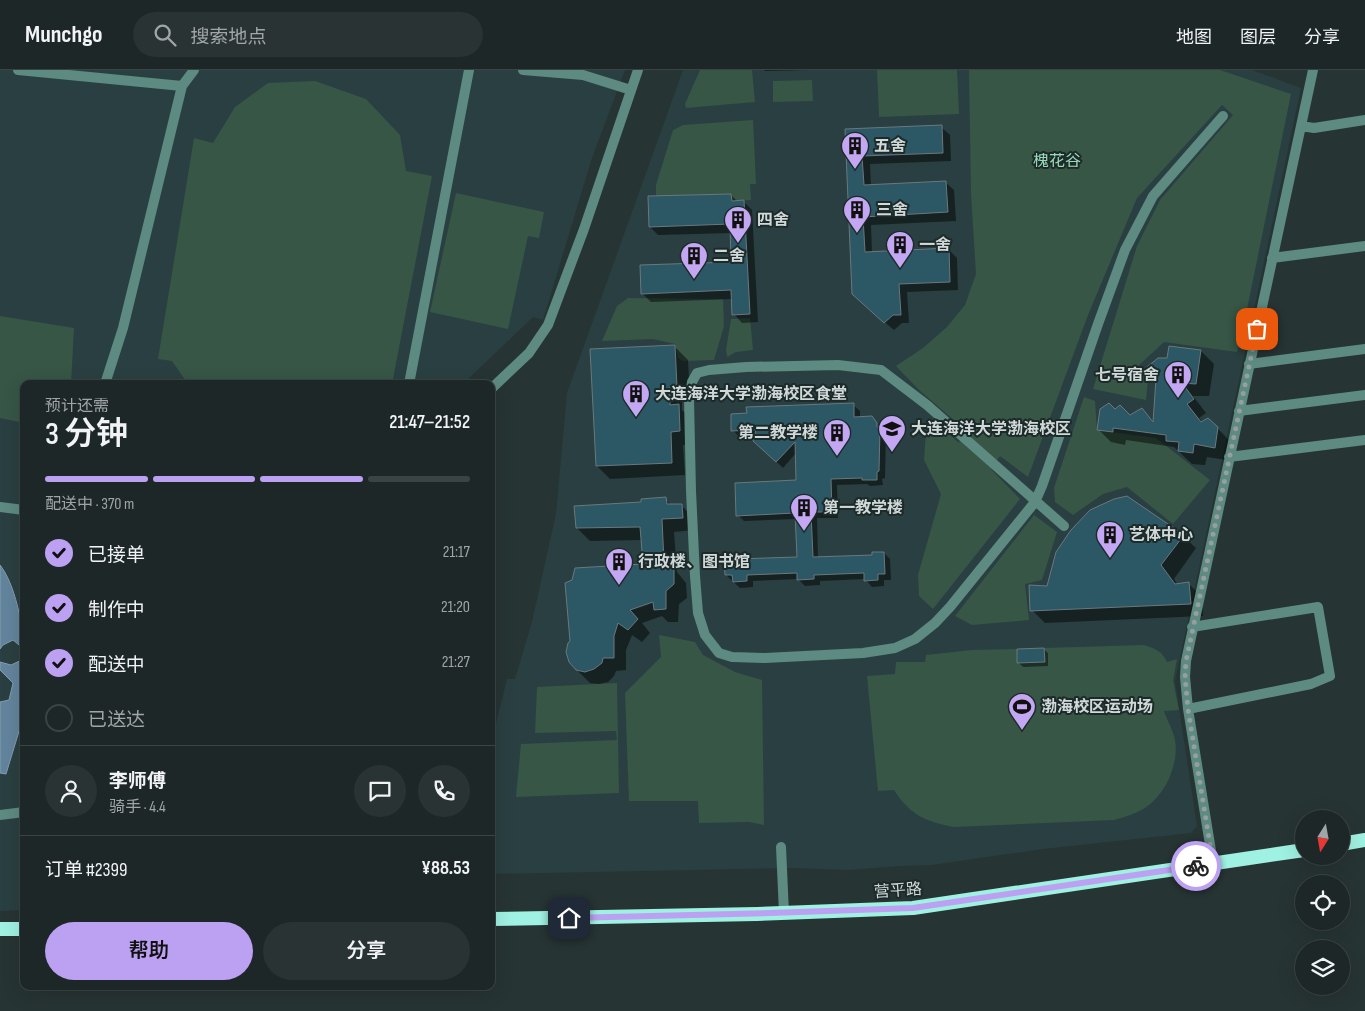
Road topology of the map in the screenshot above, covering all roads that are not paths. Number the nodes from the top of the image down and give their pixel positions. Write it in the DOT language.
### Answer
graph roads {
  1 [pos="18,70"];
  2 [pos="194,70"];
  3 [pos="469,70"];
  4 [pos="523,70"];
  5 [pos="638,70"];
  6 [pos="1313,70"];
  7 [pos="182,86"];
  8 [pos="631,90"];
  9 [pos="1223,116"];
  10 [pos="1365,120"];
  11 [pos="1301,126"];
  12 [pos="1365,246"];
  13 [pos="1272,258"];
  14 [pos="1365,349"];
  15 [pos="1249,364"];
  16 [pos="106,380"];
  17 [pos="410,380"];
  18 [pos="495,385"];
  19 [pos="1365,395"];
  20 [pos="1239,411"];
  21 [pos="1365,440"];
  22 [pos="1229,457"];
  23 [pos="1035,502"];
  24 [pos="0,507"];
  25 [pos="20,510"];
  26 [pos="1064,526"];
  27 [pos="1192,627"];
  28 [pos="1188,709"];
  29 [pos="20,812"];
  30 [pos="0,815"];
  31 [pos="1365,840"];
  32 [pos="1350,842"];
  33 [pos="782,847"];
  34 [pos="1295,851"];
  35 [pos="1213,863"];
  36 [pos="784,913"];
  37 [pos="495,919"];
  38 [pos="0,929"];
  39 [pos="20,929"];
  1 -- 7 [label="street"];
  2 -- 7 [label="street"];
  3 -- 17 [label="street"];
  4 -- 8 [label="street"];
  5 -- 8 [label="street"];
  6 -- 11 [label="street"];
  7 -- 16 [label="street"];
  8 -- 18 [label="street"];
  9 -- 23 [label="street"];
  10 -- 11 [label="street"];
  11 -- 13 [label="street"];
  12 -- 13 [label="street"];
  13 -- 15 [label="street"];
  14 -- 15 [label="street"];
  15 -- 20 [label="street"];
  19 -- 20 [label="street"];
  20 -- 22 [label="street"];
  21 -- 22 [label="street"];
  22 -- 27 [label="street"];
  23 -- 23 [label="street"];
  23 -- 26 [label="street"];
  24 -- 25 [label="street"];
  27 -- 28 [label="street"];
  27 -- 28 [label="street"];
  28 -- 35 [label="street"];
  29 -- 30 [label="street"];
  31 -- 32 [label="highway"];
  33 -- 36 [label="street"];
  34 -- 35 [label="highway, 营平路"];
  35 -- 36 [label="highway, 营平路"];
  36 -- 37 [label="highway, 营平路"];
  38 -- 39 [label="highway"];
}
